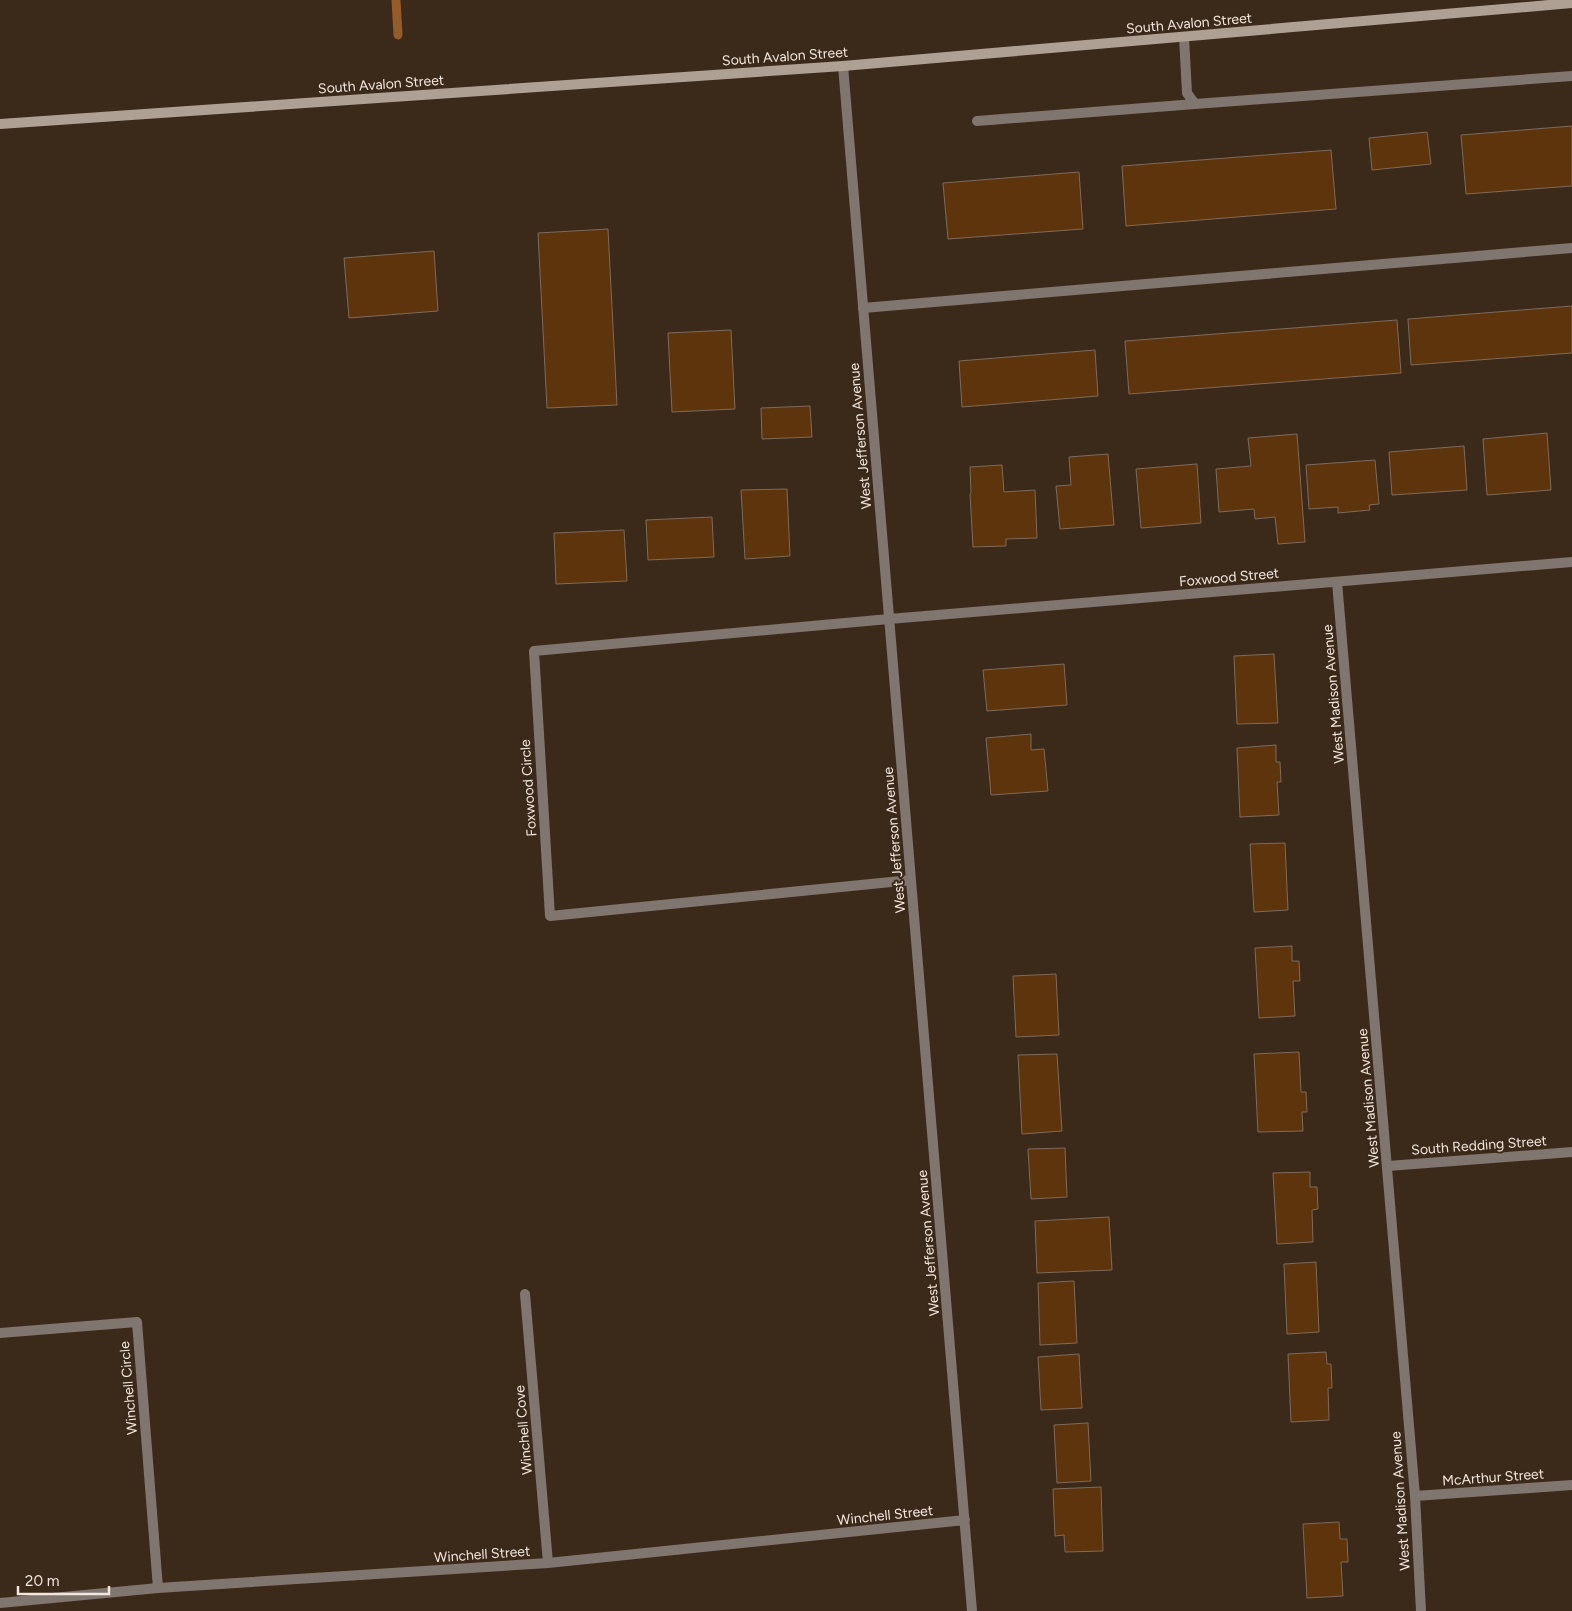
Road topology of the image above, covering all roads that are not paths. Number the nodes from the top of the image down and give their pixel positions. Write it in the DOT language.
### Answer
graph roads {
  1 [pos="1572,3"];
  2 [pos="1184,37"];
  3 [pos="843,66"];
  4 [pos="1572,76"];
  5 [pos="1195,104"];
  6 [pos="977,121"];
  7 [pos="0,124"];
  8 [pos="1572,248"];
  9 [pos="863,308"];
  10 [pos="1572,562"];
  11 [pos="1338,582"];
  12 [pos="889,619"];
  13 [pos="911,880"];
  14 [pos="1572,1152"];
  15 [pos="1388,1166"];
  16 [pos="526,1294"];
  17 [pos="0,1333"];
  18 [pos="1572,1485"];
  19 [pos="1415,1496"];
  20 [pos="965,1520"];
  21 [pos="548,1564"];
  22 [pos="158,1588"];
  23 [pos="0,1603"];
  24 [pos="972,1611"];
  25 [pos="1421,1611"];
  1 -- 2 [label="street, South Avalon Street"];
  2 -- 3 [label="street, South Avalon Street"];
  2 -- 5 [label="street"];
  3 -- 7 [label="street, South Avalon Street"];
  3 -- 9 [label="street, West Jefferson Avenue"];
  4 -- 5 [label="street"];
  5 -- 6 [label="street"];
  8 -- 9 [label="street"];
  9 -- 12 [label="street, West Jefferson Avenue"];
  10 -- 11 [label="street, Foxwood Street"];
  11 -- 12 [label="street, Foxwood Street"];
  11 -- 15 [label="street, West Madison Avenue"];
  12 -- 13 [label="street, West Jefferson Avenue"];
  12 -- 13 [label="street, Foxwood Circle"];
  13 -- 20 [label="street, West Jefferson Avenue"];
  14 -- 15 [label="street, South Redding Street"];
  15 -- 19 [label="street, West Madison Avenue"];
  16 -- 21 [label="street, Winchell Cove"];
  17 -- 22 [label="street, Winchell Circle"];
  18 -- 19 [label="street, McArthur Street"];
  19 -- 25 [label="street, West Madison Avenue"];
  20 -- 21 [label="street, Winchell Street"];
  20 -- 24 [label="street, West Jefferson Avenue"];
  21 -- 22 [label="street, Winchell Street"];
  22 -- 23 [label="street, Winchell Street"];
}
